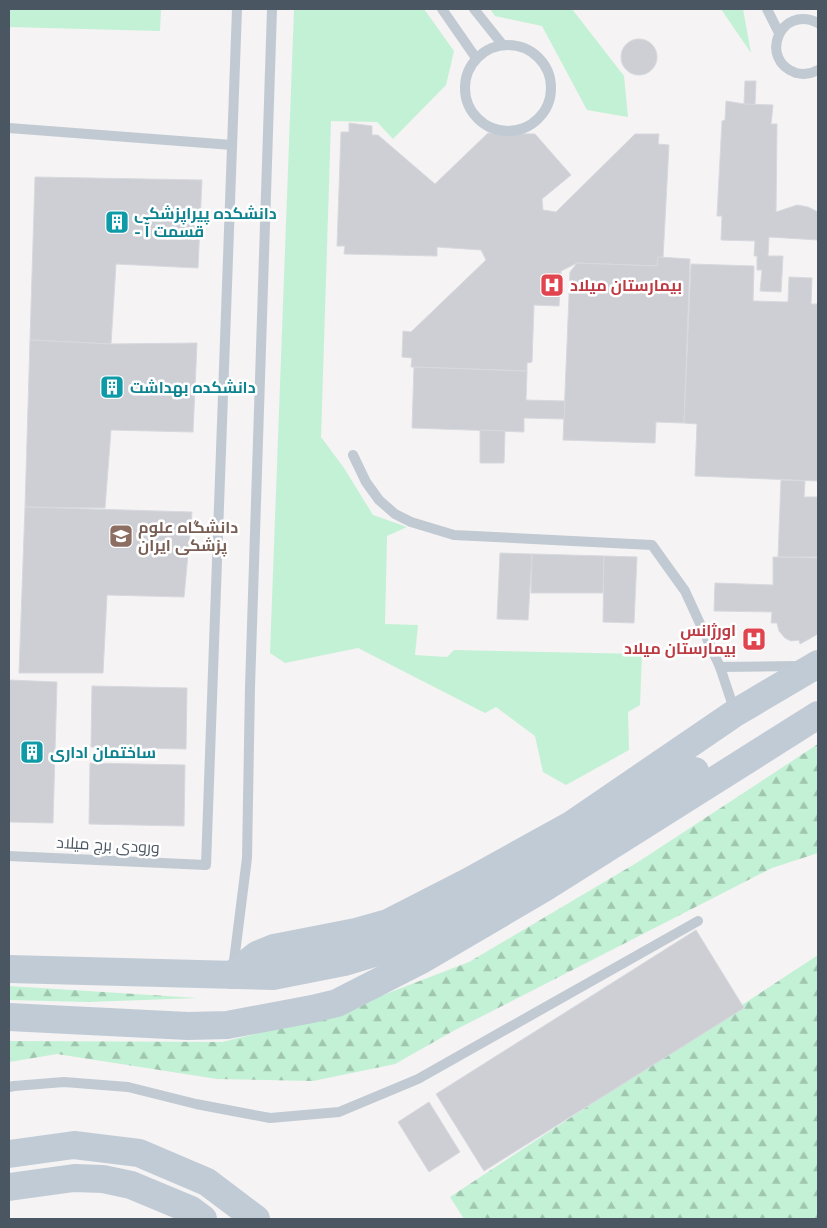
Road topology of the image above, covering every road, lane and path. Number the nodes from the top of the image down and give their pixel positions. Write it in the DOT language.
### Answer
graph roads {
  1 [pos="237,9"];
  2 [pos="272,9"];
  3 [pos="442,9"];
  4 [pos="474,9"];
  5 [pos="767,9"];
  6 [pos="818,23"];
  7 [pos="779,33"];
  8 [pos="502,44"];
  9 [pos="476,58"];
  10 [pos="818,70"];
  11 [pos="9,128"];
  12 [pos="232,145"];
  13 [pos="353,455"];
  14 [pos="817,665"];
  15 [pos="720,667"];
  16 [pos="818,697"];
  17 [pos="735,713"];
  18 [pos="818,715"];
  19 [pos="9,856"];
  20 [pos="698,921"];
  21 [pos="9,968"];
  22 [pos="232,975"];
  23 [pos="9,1017"];
  24 [pos="9,1087"];
  25 [pos="9,1154"];
  26 [pos="9,1187"];
  27 [pos="202,1219"];
  28 [pos="256,1219"];
  1 -- 12 [label="lane"];
  2 -- 22 [label="lane"];
  3 -- 9 [label="lane"];
  4 -- 8 [label="lane"];
  5 -- 7 [label="lane"];
  6 -- 7 [label="lane"];
  7 -- 10 [label="lane"];
  8 -- 9 [label="lane"];
  8 -- 9 [label="lane"];
  11 -- 12 [label="lane"];
  12 -- 19 [label="lane, ورودی برج میلاد"];
  13 -- 15 [label="lane"];
  14 -- 15 [label="lane"];
  14 -- 17 [label="main road"];
  15 -- 17 [label="lane"];
  16 -- 22 [label="main road"];
  17 -- 22 [label="main road"];
  18 -- 23 [label="main road"];
  20 -- 24 [label="lane"];
  21 -- 22 [label="main road"];
  25 -- 28 [label="main road"];
  26 -- 27 [label="main road"];
}
